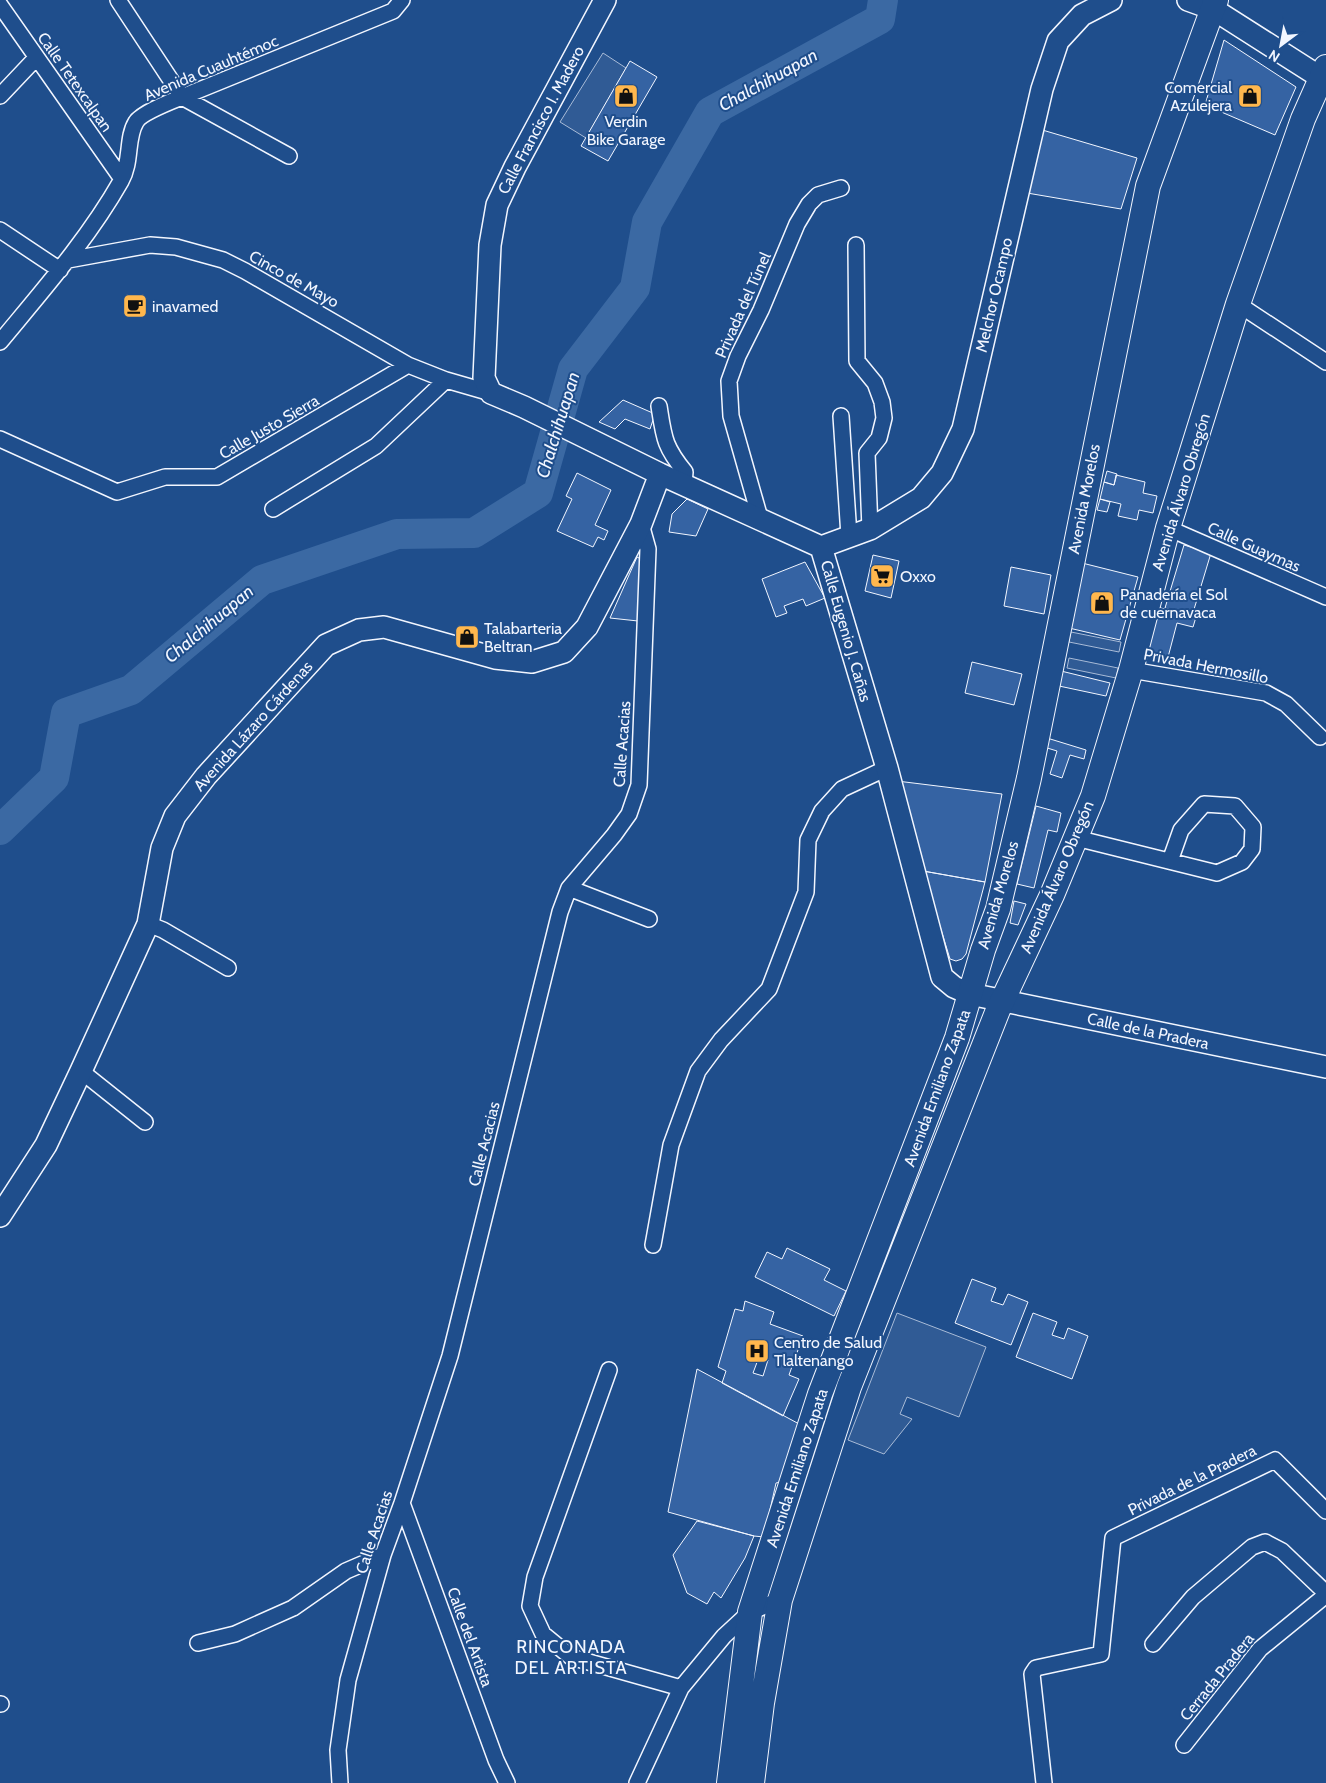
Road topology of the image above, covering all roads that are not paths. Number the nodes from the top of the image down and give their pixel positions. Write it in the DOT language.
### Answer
graph roads {
  1 [pos="118,0"];
  2 [pos="402,0"];
  3 [pos="605,0"];
  4 [pos="1111,0"];
  5 [pos="1188,0"];
  6 [pos="1214,4"];
  7 [pos="0,5"];
  8 [pos="36,58"];
  9 [pos="1324,75"];
  10 [pos="0,96"];
  11 [pos="182,97"];
  12 [pos="289,156"];
  13 [pos="122,179"];
  14 [pos="841,188"];
  15 [pos="0,230"];
  16 [pos="856,245"];
  17 [pos="64,265"];
  18 [pos="1238,304"];
  19 [pos="0,342"];
  20 [pos="1326,362"];
  21 [pos="408,365"];
  22 [pos="446,380"];
  23 [pos="491,393"];
  24 [pos="659,406"];
  25 [pos="841,416"];
  26 [pos="0,439"];
  27 [pos="660,474"];
  28 [pos="684,484"];
  29 [pos="273,509"];
  30 [pos="760,518"];
  31 [pos="641,524"];
  32 [pos="1168,528"];
  33 [pos="870,529"];
  34 [pos="849,536"];
  35 [pos="821,546"];
  36 [pos="1326,597"];
  37 [pos="1131,670"];
  38 [pos="1320,737"];
  39 [pos="887,768"];
  40 [pos="1076,838"];
  41 [pos="1170,861"];
  42 [pos="569,888"];
  43 [pos="649,919"];
  44 [pos="148,924"];
  45 [pos="228,968"];
  46 [pos="970,994"];
  47 [pos="1002,1001"];
  48 [pos="1326,1067"];
  49 [pos="81,1071"];
  50 [pos="145,1122"];
  51 [pos="0,1216"];
  52 [pos="653,1245"];
  53 [pos="609,1370"];
  54 [pos="402,1503"];
  55 [pos="1326,1511"];
  56 [pos="383,1555"];
  57 [pos="1326,1594"];
  58 [pos="780,1600"];
  59 [pos="750,1612"];
  60 [pos="198,1643"];
  61 [pos="1153,1644"];
  62 [pos="681,1688"];
  63 [pos="1184,1745"];
  64 [pos="340,1783"];
  65 [pos="507,1783"];
  66 [pos="637,1783"];
  67 [pos="729,1783"];
  68 [pos="752,1783"];
  69 [pos="1044,1783"];
  1 -- 11 [label="street"];
  2 -- 11 [label="street, Avenida Cuauhtémoc"];
  3 -- 23 [label="street, Calle Francisco I. Madero"];
  4 -- 33 [label="street, Melchor Ocampo"];
  5 -- 6 [label="street"];
  6 -- 9 [label="street"];
  6 -- 46 [label="main road, Avenida Morelos"];
  7 -- 8 [label="street, Calle Tetexcalpan"];
  8 -- 10 [label="street"];
  8 -- 13 [label="street, Calle Tetexcalpan"];
  9 -- 18 [label="main road, Avenida Álvaro Obregón"];
  11 -- 12 [label="street"];
  11 -- 13 [label="street, Avenida Cuauhtémoc"];
  13 -- 17 [label="street, Avenida Cuauhtémoc"];
  14 -- 30 [label="street, Privada del Túnel"];
  15 -- 17 [label="street"];
  16 -- 33 [label="street"];
  17 -- 19 [label="street, Avenida Cuauhtémoc"];
  17 -- 21 [label="street, Cinco de Mayo"];
  18 -- 20 [label="street"];
  18 -- 32 [label="main road, Avenida Álvaro Obregón"];
  21 -- 22 [label="street, Cinco de Mayo"];
  21 -- 26 [label="street, Calle Justo Sierra"];
  22 -- 23 [label="street, Cinco de Mayo"];
  22 -- 29 [label="street"];
  23 -- 27 [label="street, Calle Eugenio J. Cañas"];
  24 -- 28 [label="street"];
  25 -- 34 [label="street"];
  27 -- 28 [label="street, Calle Eugenio J. Cañas"];
  27 -- 31 [label="street, Avenida Lázaro Cárdenas"];
  28 -- 30 [label="street, Calle Eugenio J. Cañas"];
  30 -- 35 [label="street, Calle Eugenio J. Cañas"];
  31 -- 42 [label="street, Calle Acacias"];
  31 -- 44 [label="street, Avenida Lázaro Cárdenas"];
  32 -- 36 [label="street, Calle Guaymas"];
  32 -- 37 [label="main road, Avenida Álvaro Obregón"];
  33 -- 34 [label="street, Melchor Ocampo"];
  34 -- 35 [label="street, Melchor Ocampo"];
  35 -- 39 [label="street, Calle Eugenio J. Cañas"];
  37 -- 38 [label="street, Privada Hermosillo"];
  37 -- 40 [label="main road, Avenida Álvaro Obregón"];
  39 -- 46 [label="street, Calle Eugenio J. Cañas"];
  39 -- 52 [label="street"];
  40 -- 41 [label="street"];
  40 -- 47 [label="main road, Avenida Álvaro Obregón"];
  41 -- 41 [label="street"];
  42 -- 43 [label="street"];
  42 -- 54 [label="street, Calle Acacias"];
  44 -- 45 [label="street"];
  44 -- 49 [label="street, Avenida Lázaro Cárdenas"];
  46 -- 47 [label="street, Calle de la Pradera"];
  46 -- 59 [label="main road, Avenida Emiliano Zapata"];
  47 -- 48 [label="street, Calle de la Pradera"];
  47 -- 58 [label="main road, Avenida Emiliano Zapata"];
  49 -- 50 [label="street"];
  49 -- 51 [label="street, Avenida Lázaro Cárdenas"];
  53 -- 62 [label="street"];
  54 -- 56 [label="street, Calle Acacias"];
  54 -- 65 [label="street, Calle del Artista"];
  55 -- 69 [label="street, Privada de la Pradera"];
  56 -- 60 [label="street"];
  56 -- 64 [label="street, Calle Acacias"];
  57 -- 61 [label="street"];
  57 -- 63 [label="street, Cerrada Pradera"];
  58 -- 59 [label="street"];
  58 -- 68 [label="main road, Avenida Emiliano Zapata"];
  59 -- 62 [label="street"];
  59 -- 67 [label="main road, Avenida Emiliano Zapata"];
  62 -- 66 [label="street"];
}
